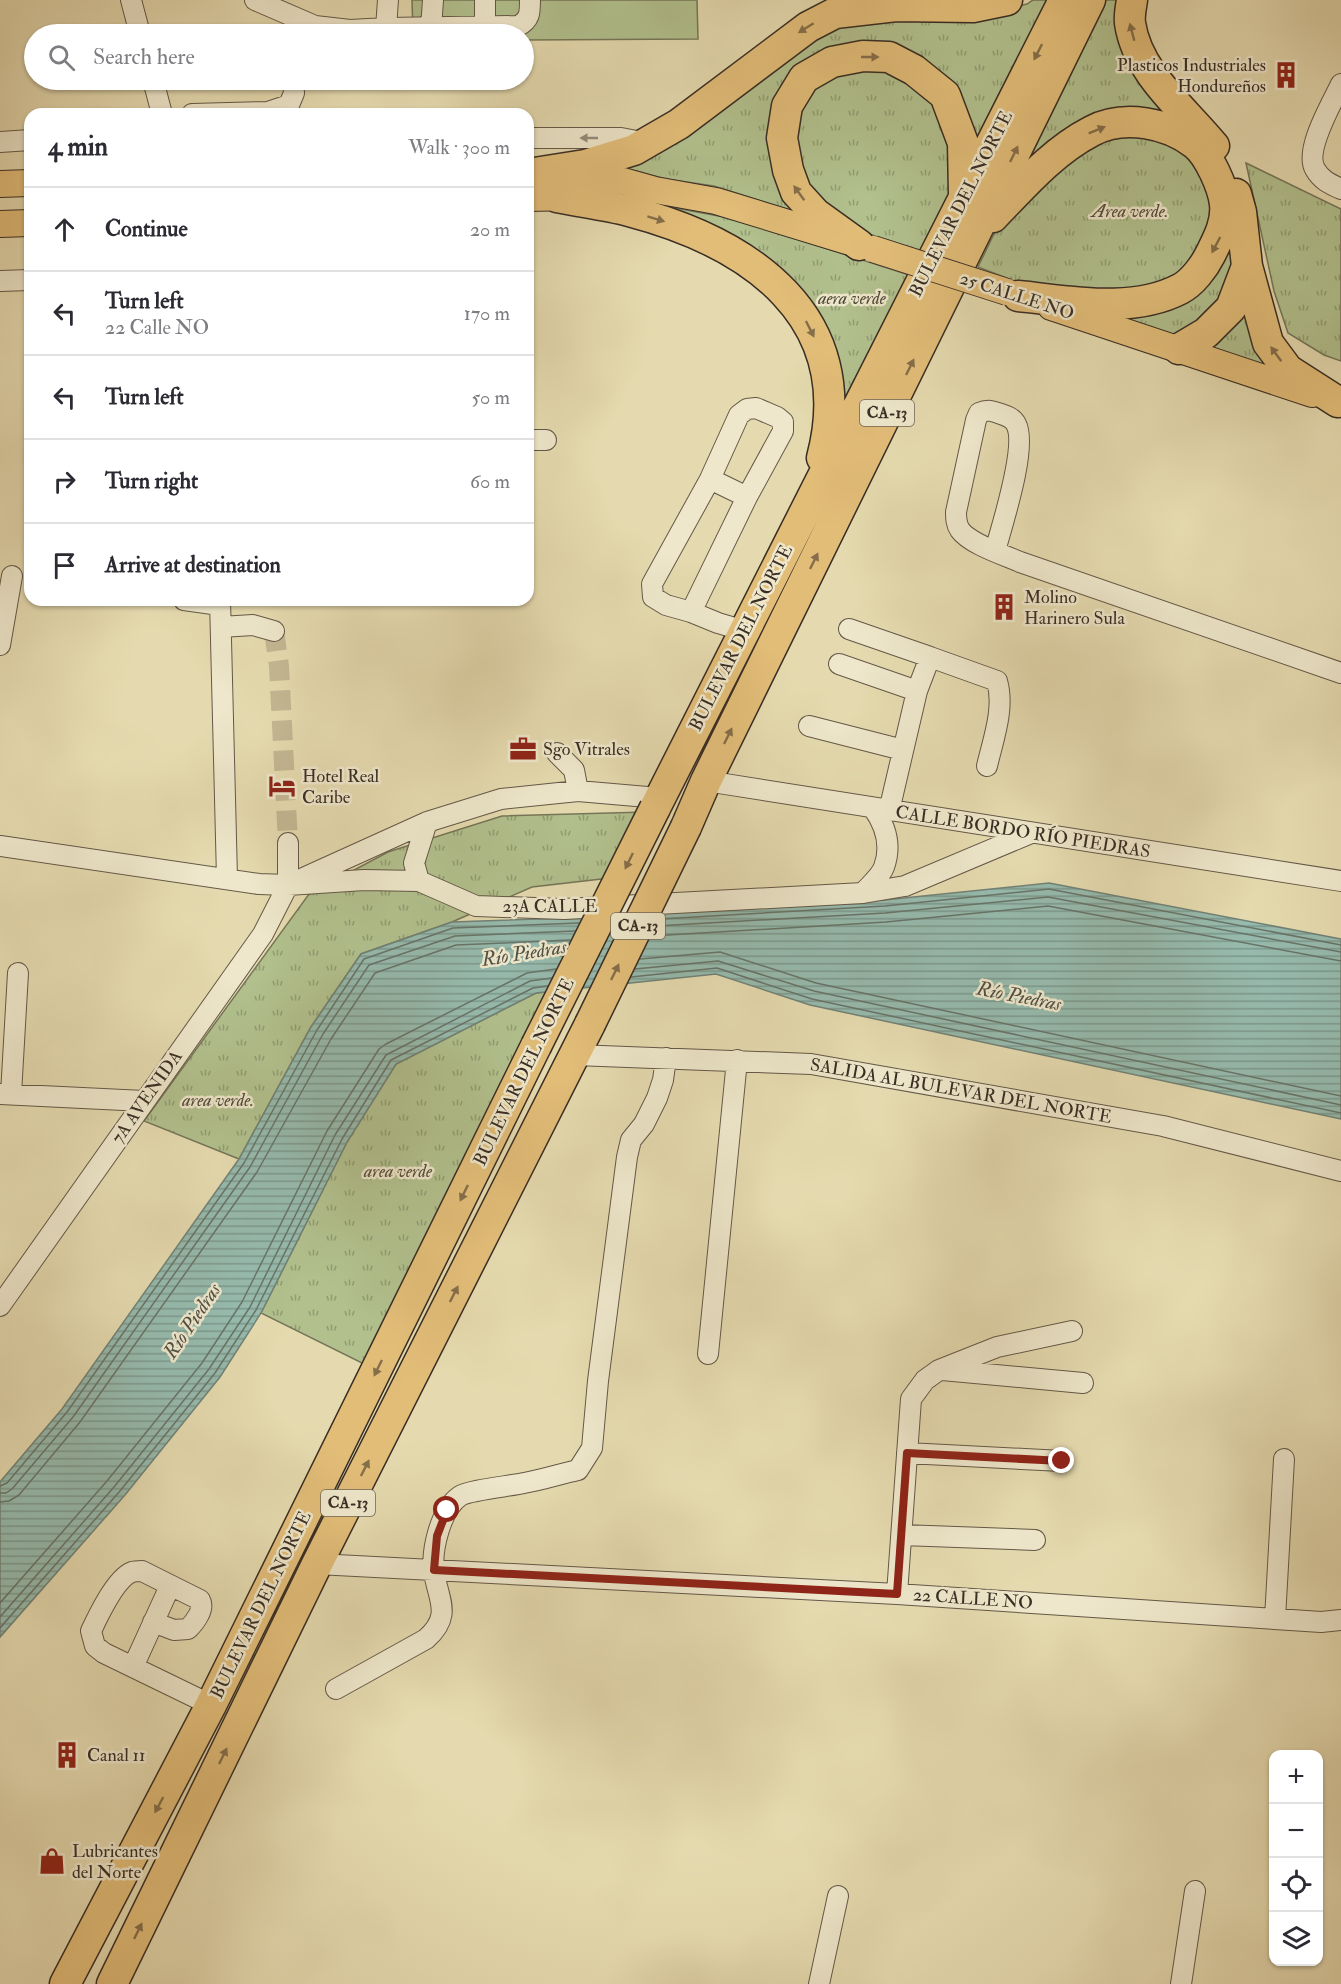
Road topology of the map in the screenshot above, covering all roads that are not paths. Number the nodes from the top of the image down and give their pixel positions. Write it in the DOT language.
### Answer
graph roads {
  1 [pos="131,0"];
  2 [pos="388,0"];
  3 [pos="433,0"];
  4 [pos="485,0"];
  5 [pos="530,0"];
  6 [pos="1007,0"];
  7 [pos="1064,0"];
  8 [pos="1090,0"];
  9 [pos="1132,0"];
  10 [pos="268,2"];
  11 [pos="895,3"];
  12 [pos="137,24"];
  13 [pos="311,24"];
  14 [pos="386,24"];
  15 [pos="431,24"];
  16 [pos="485,24"];
  17 [pos="522,24"];
  18 [pos="1341,84"];
  19 [pos="156,90"];
  20 [pos="294,90"];
  21 [pos="160,108"];
  22 [pos="280,108"];
  23 [pos="534,138"];
  24 [pos="24,140"];
  25 [pos="0,142"];
  26 [pos="646,143"];
  27 [pos="534,173"];
  28 [pos="534,174"];
  29 [pos="24,183"];
  30 [pos="0,184"];
  31 [pos="1341,189"];
  32 [pos="655,190"];
  33 [pos="558,197"];
  34 [pos="534,198"];
  35 [pos="964,199"];
  36 [pos="24,223"];
  37 [pos="0,224"];
  38 [pos="974,236"];
  39 [pos="866,247"];
  40 [pos="1246,266"];
  41 [pos="24,280"];
  42 [pos="0,281"];
  43 [pos="1013,294"];
  44 [pos="1179,349"];
  45 [pos="1340,403"];
  46 [pos="710,479"];
  47 [pos="747,497"];
  48 [pos="811,500"];
  49 [pos="995,551"];
  50 [pos="14,576"];
  51 [pos="220,606"];
  52 [pos="691,612"];
  53 [pos="221,627"];
  54 [pos="849,629"];
  55 [pos="274,631"];
  56 [pos="745,631"];
  57 [pos="0,645"];
  58 [pos="930,657"];
  59 [pos="839,664"];
  60 [pos="1341,673"];
  61 [pos="917,691"];
  62 [pos="809,726"];
  63 [pos="903,750"];
  64 [pos="558,753"];
  65 [pos="987,766"];
  66 [pos="706,782"];
  67 [pos="578,791"];
  68 [pos="657,803"];
  69 [pos="881,810"];
  70 [pos="427,822"];
  71 [pos="1032,833"];
  72 [pos="288,843"];
  73 [pos="0,846"];
  74 [pos="227,878"];
  75 [pos="419,881"];
  76 [pos="1341,881"];
  77 [pos="288,885"];
  78 [pos="863,893"];
  79 [pos="18,973"];
  80 [pos="575,1055"];
  81 [pos="666,1058"];
  82 [pos="737,1060"];
  83 [pos="6,1094"];
  84 [pos="144,1101"];
  85 [pos="1341,1171"];
  86 [pos="0,1306"];
  87 [pos="1072,1331"];
  88 [pos="708,1354"];
  89 [pos="939,1370"];
  90 [pos="1083,1383"];
  91 [pos="907,1453"];
  92 [pos="1284,1459"];
  93 [pos="1062,1461"];
  94 [pos="902,1535"];
  95 [pos="1035,1540"];
  96 [pos="317,1564"];
  97 [pos="434,1570"];
  98 [pos="170,1586"];
  99 [pos="897,1594"];
  100 [pos="1275,1619"];
  101 [pos="1341,1620"];
  102 [pos="153,1622"];
  103 [pos="133,1667"];
  104 [pos="336,1689"];
  105 [pos="211,1705"];
  106 [pos="1195,1891"];
  107 [pos="838,1896"];
  108 [pos="69,1980"];
  109 [pos="112,1984"];
  110 [pos="819,1984"];
  111 [pos="1181,1984"];
  1 -- 12 [label="street"];
  2 -- 14 [label="street"];
  3 -- 15 [label="street"];
  4 -- 16 [label="street"];
  5 -- 17 [label="street"];
  6 -- 11 [label="highway"];
  7 -- 35 [label="highway, BULEVAR DEL NORTE / CA-13, one-way"];
  38 -- 8 [label="highway, BULEVAR DEL NORTE / CA-13, one-way"];
  40 -- 9 [label="highway, one-way"];
  10 -- 13 [label="street"];
  11 -- 26 [label="highway, one-way"];
  18 -- 31 [label="street"];
  19 -- 21 [label="street"];
  20 -- 22 [label="street"];
  26 -- 23 [label="street, one-way"];
  24 -- 25 [label="street"];
  26 -- 27 [label="highway"];
  28 -- 32 [label="main road"];
  29 -- 30 [label="main road"];
  32 -- 33 [label="main road"];
  32 -- 39 [label="main road, 25 CALLE NO"];
  33 -- 34 [label="main road"];
  33 -- 48 [label="highway, one-way"];
  39 -- 35 [label="highway, one-way"];
  35 -- 48 [label="highway, BULEVAR DEL NORTE / CA-13"];
  36 -- 37 [label="main road"];
  38 -- 43 [label="highway, one-way"];
  66 -- 38 [label="highway, BULEVAR DEL NORTE / CA-13, one-way"];
  39 -- 43 [label="main road, 25 CALLE NO, bridge"];
  40 -- 44 [label="highway"];
  45 -- 40 [label="highway, one-way"];
  41 -- 42 [label="street"];
  43 -- 44 [label="main road, 25 CALLE NO"];
  44 -- 45 [label="main road, 25 CALLE NO"];
  46 -- 47 [label="street"];
  46 -- 47 [label="street"];
  46 -- 52 [label="street"];
  47 -- 52 [label="street"];
  48 -- 56 [label="highway, BULEVAR DEL NORTE / CA-13"];
  49 -- 49 [label="street"];
  49 -- 60 [label="street"];
  50 -- 57 [label="street"];
  51 -- 53 [label="street"];
  52 -- 56 [label="street"];
  53 -- 55 [label="street"];
  53 -- 74 [label="street"];
  54 -- 58 [label="street"];
  56 -- 68 [label="highway, BULEVAR DEL NORTE / CA-13"];
  58 -- 61 [label="street"];
  58 -- 65 [label="street"];
  59 -- 61 [label="street"];
  61 -- 63 [label="street"];
  62 -- 63 [label="street"];
  63 -- 69 [label="street"];
  64 -- 67 [label="street"];
  66 -- 69 [label="street, CALLE BORDO RÍO PIEDRAS"];
  80 -- 66 [label="highway, BULEVAR DEL NORTE / CA-13, one-way, bridge"];
  67 -- 68 [label="street, 23A CALLE"];
  67 -- 70 [label="street, 23A CALLE"];
  68 -- 105 [label="highway, BULEVAR DEL NORTE / CA-13, one-way, bridge"];
  69 -- 71 [label="street, CALLE BORDO RÍO PIEDRAS"];
  69 -- 78 [label="street"];
  70 -- 75 [label="street"];
  70 -- 77 [label="street, 23A CALLE"];
  71 -- 76 [label="street, CALLE BORDO RÍO PIEDRAS"];
  71 -- 78 [label="street, 23A CALLE"];
  72 -- 77 [label="street"];
  73 -- 74 [label="street, 23A CALLE"];
  74 -- 77 [label="street, 23A CALLE"];
  75 -- 77 [label="street, 23A CALLE"];
  75 -- 78 [label="street, 23A CALLE"];
  77 -- 84 [label="street, 7A AVENIDA"];
  79 -- 83 [label="street"];
  80 -- 81 [label="street, SALIDA AL BULEVAR DEL NORTE"];
  96 -- 80 [label="highway, BULEVAR DEL NORTE / CA-13, one-way"];
  81 -- 82 [label="street, SALIDA AL BULEVAR DEL NORTE"];
  81 -- 97 [label="street"];
  82 -- 85 [label="street, SALIDA AL BULEVAR DEL NORTE"];
  82 -- 88 [label="street"];
  83 -- 84 [label="street"];
  84 -- 86 [label="street, 7A AVENIDA"];
  87 -- 89 [label="street"];
  89 -- 90 [label="street"];
  89 -- 91 [label="street"];
  91 -- 93 [label="street"];
  91 -- 94 [label="street"];
  92 -- 100 [label="street"];
  94 -- 95 [label="street"];
  94 -- 99 [label="street"];
  96 -- 97 [label="street, 22 CALLE NO"];
  109 -- 96 [label="highway, BULEVAR DEL NORTE / CA-13, one-way"];
  97 -- 99 [label="street, 22 CALLE NO"];
  97 -- 104 [label="street"];
  98 -- 102 [label="street"];
  98 -- 102 [label="street"];
  98 -- 103 [label="street"];
  99 -- 100 [label="street, 22 CALLE NO"];
  100 -- 101 [label="street, 22 CALLE NO"];
  102 -- 103 [label="street"];
  103 -- 105 [label="street"];
  105 -- 108 [label="highway, BULEVAR DEL NORTE / CA-13, one-way"];
  106 -- 111 [label="street"];
  107 -- 110 [label="street"];
}
